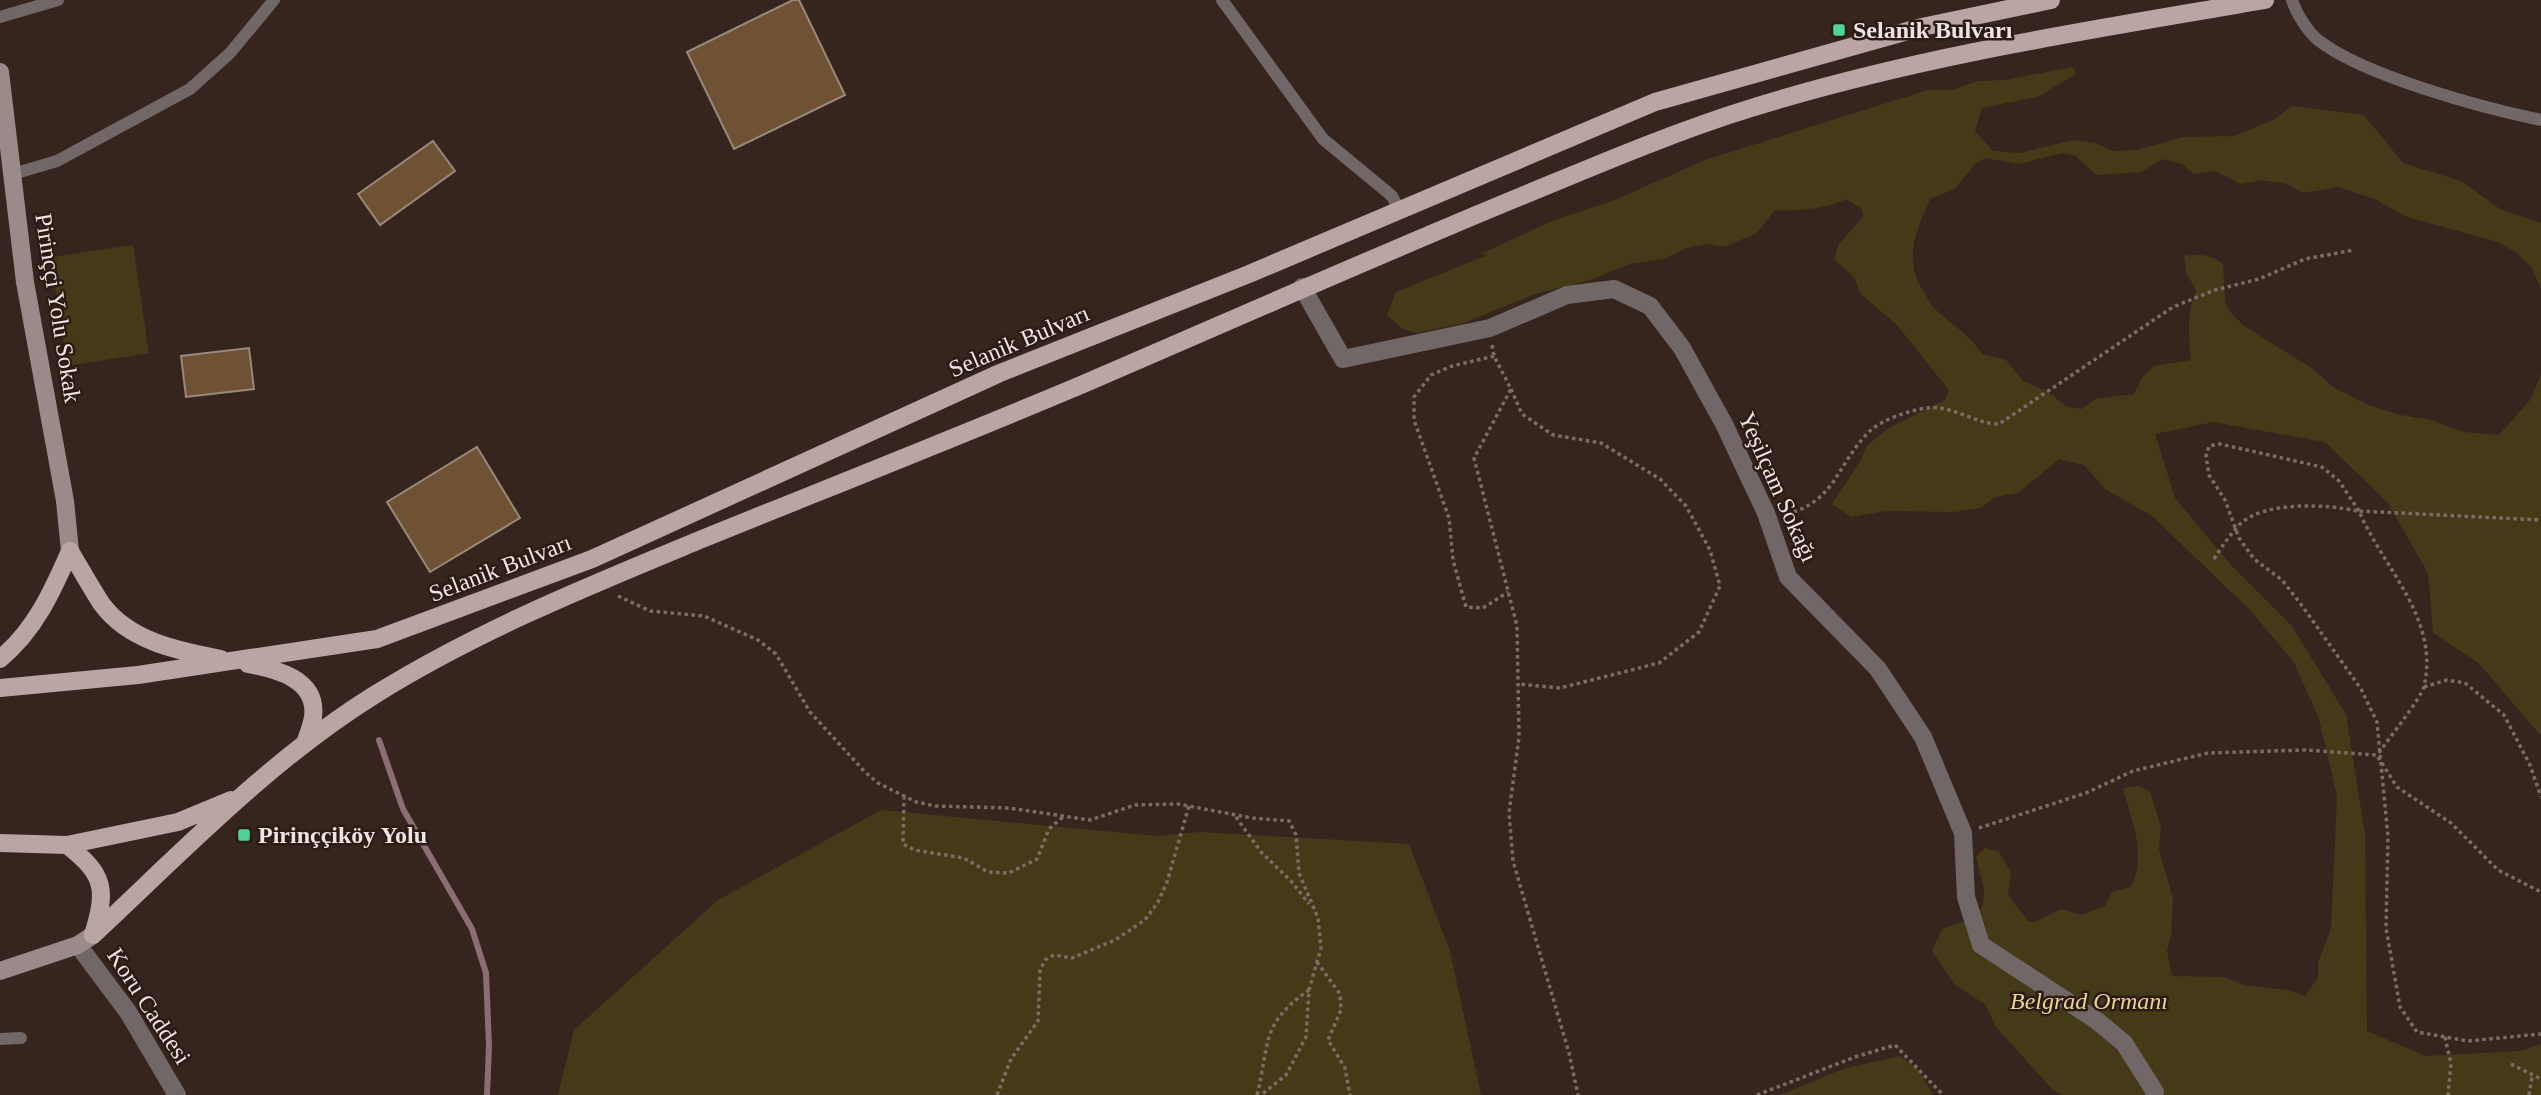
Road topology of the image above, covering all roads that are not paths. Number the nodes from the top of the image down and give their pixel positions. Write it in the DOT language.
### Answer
graph roads {
  1 [pos="58,0"];
  2 [pos="274,0"];
  3 [pos="1222,0"];
  4 [pos="2051,0"];
  5 [pos="2265,0"];
  6 [pos="2292,0"];
  7 [pos="0,17"];
  8 [pos="0,72"];
  9 [pos="2541,120"];
  10 [pos="13,174"];
  11 [pos="1399,210"];
  12 [pos="1302,287"];
  13 [pos="70,551"];
  14 [pos="0,659"];
  15 [pos="237,662"];
  16 [pos="0,688"];
  17 [pos="305,743"];
  18 [pos="243,796"];
  19 [pos="0,843"];
  20 [pos="67,845"];
  21 [pos="86,940"];
  22 [pos="0,971"];
  23 [pos="21,1038"];
  24 [pos="0,1039"];
  25 [pos="177,1095"];
  26 [pos="2154,1095"];
  1 -- 7 [label="lane"];
  2 -- 10 [label="lane"];
  3 -- 11 [label="lane"];
  4 -- 11 [label="main road, Selanik Bulvarı"];
  5 -- 12 [label="main road, Selanik Bulvarı"];
  6 -- 9 [label="lane"];
  8 -- 10 [label="main road, Pirinççi Yolu Sokak"];
  10 -- 13 [label="main road, Pirinççi Yolu Sokak"];
  11 -- 15 [label="main road, Selanik Bulvarı"];
  12 -- 17 [label="main road, Selanik Bulvarı"];
  12 -- 26 [label="street, Yeşilçam Sokağı"];
  13 -- 14 [label="main road"];
  13 -- 15 [label="main road"];
  15 -- 16 [label="main road, Selanik Bulvarı"];
  15 -- 17 [label="main road"];
  17 -- 18 [label="main road, Selanik Bulvarı"];
  18 -- 20 [label="main road"];
  18 -- 21 [label="main road, Selanik Bulvarı"];
  19 -- 20 [label="main road"];
  20 -- 21 [label="main road"];
  21 -- 22 [label="main road"];
  21 -- 25 [label="street, Koru Caddesi"];
  23 -- 24 [label="lane"];
}
